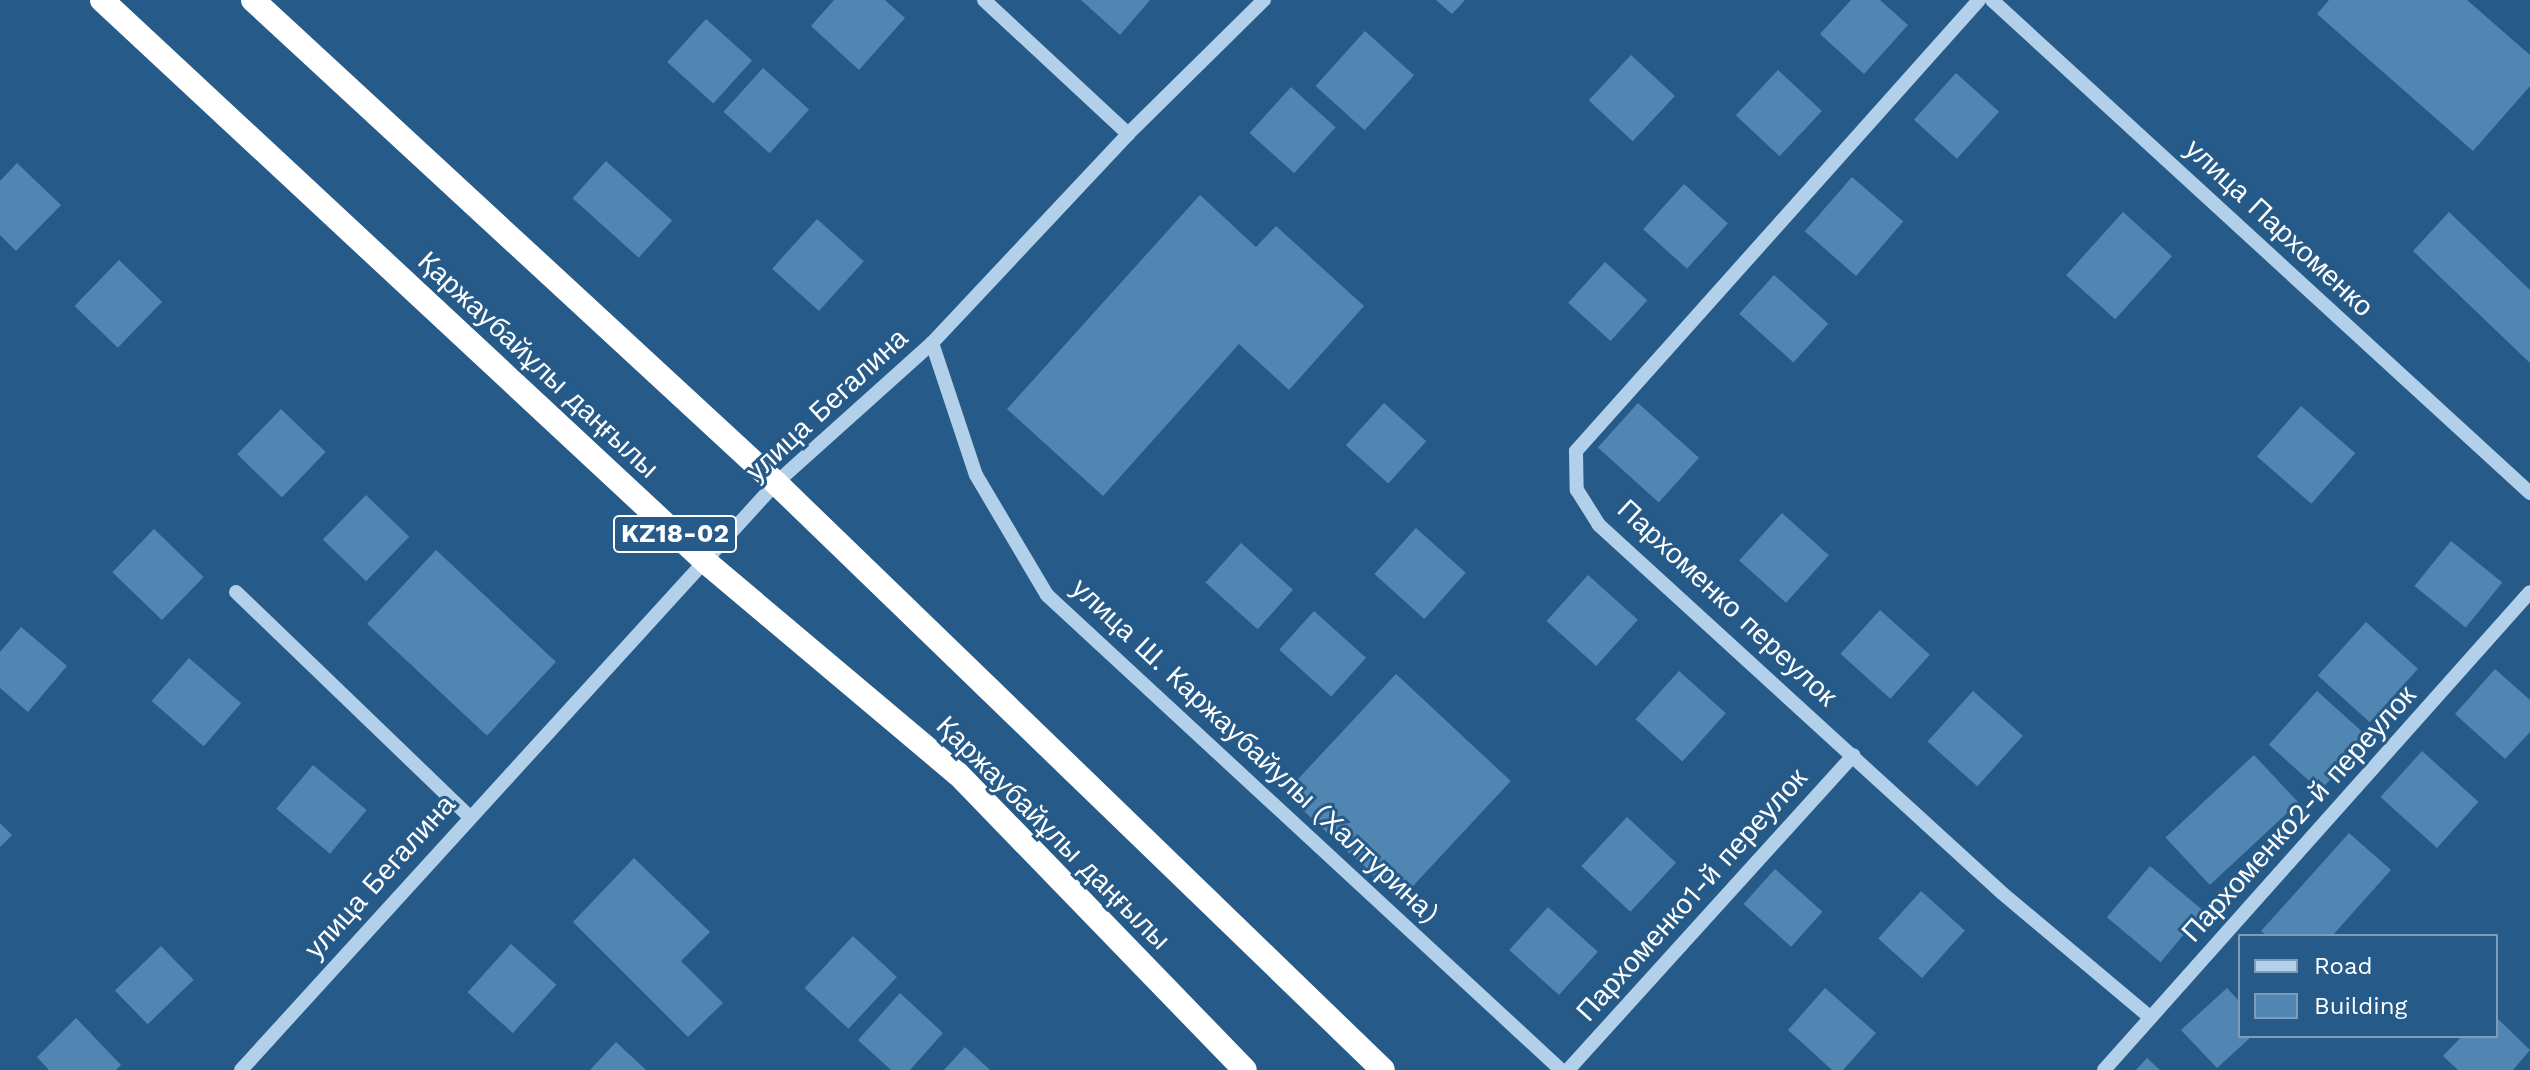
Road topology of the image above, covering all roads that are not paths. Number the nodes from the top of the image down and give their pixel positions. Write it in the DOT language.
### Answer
graph roads {
  1 [pos="102,0"];
  2 [pos="253,0"];
  3 [pos="984,0"];
  4 [pos="1264,0"];
  5 [pos="1979,0"];
  6 [pos="1992,0"];
  7 [pos="1128,134"];
  8 [pos="932,343"];
  9 [pos="776,483"];
  10 [pos="2530,493"];
  11 [pos="707,563"];
  12 [pos="236,592"];
  13 [pos="2530,592"];
  14 [pos="1854,755"];
  15 [pos="469,816"];
  16 [pos="2150,1017"];
  17 [pos="241,1070"];
  18 [pos="1245,1070"];
  19 [pos="1383,1070"];
  20 [pos="1561,1070"];
  21 [pos="1568,1070"];
  22 [pos="2104,1070"];
  1 -- 11 [label="highway, Қаржаубайұлы даңғылы / KZ18-02"];
  2 -- 9 [label="highway, Қаржаубайұлы даңғылы"];
  3 -- 7 [label="street"];
  4 -- 7 [label="street, улица Бегалина"];
  5 -- 14 [label="street, Пархоменко переулок"];
  6 -- 10 [label="street, улица Пархоменко"];
  7 -- 8 [label="street, улица Бегалина"];
  8 -- 9 [label="street, улица Бегалина"];
  8 -- 20 [label="street, улица Ш. Каржаубайулы (Халтурина)"];
  9 -- 11 [label="street, улица Бегалина"];
  9 -- 19 [label="highway, Қаржаубайұлы даңғылы"];
  11 -- 15 [label="street, улица Бегалина"];
  11 -- 18 [label="highway, Қаржаубайұлы даңғылы / KZ18-02"];
  12 -- 15 [label="street"];
  13 -- 16 [label="street, Пархоменко2-й переулок"];
  14 -- 16 [label="street, Пархоменко переулок"];
  14 -- 21 [label="street, Пархоменко1-й переулок"];
  15 -- 17 [label="street, улица Бегалина"];
  16 -- 22 [label="street, Пархоменко2-й переулок"];
}
